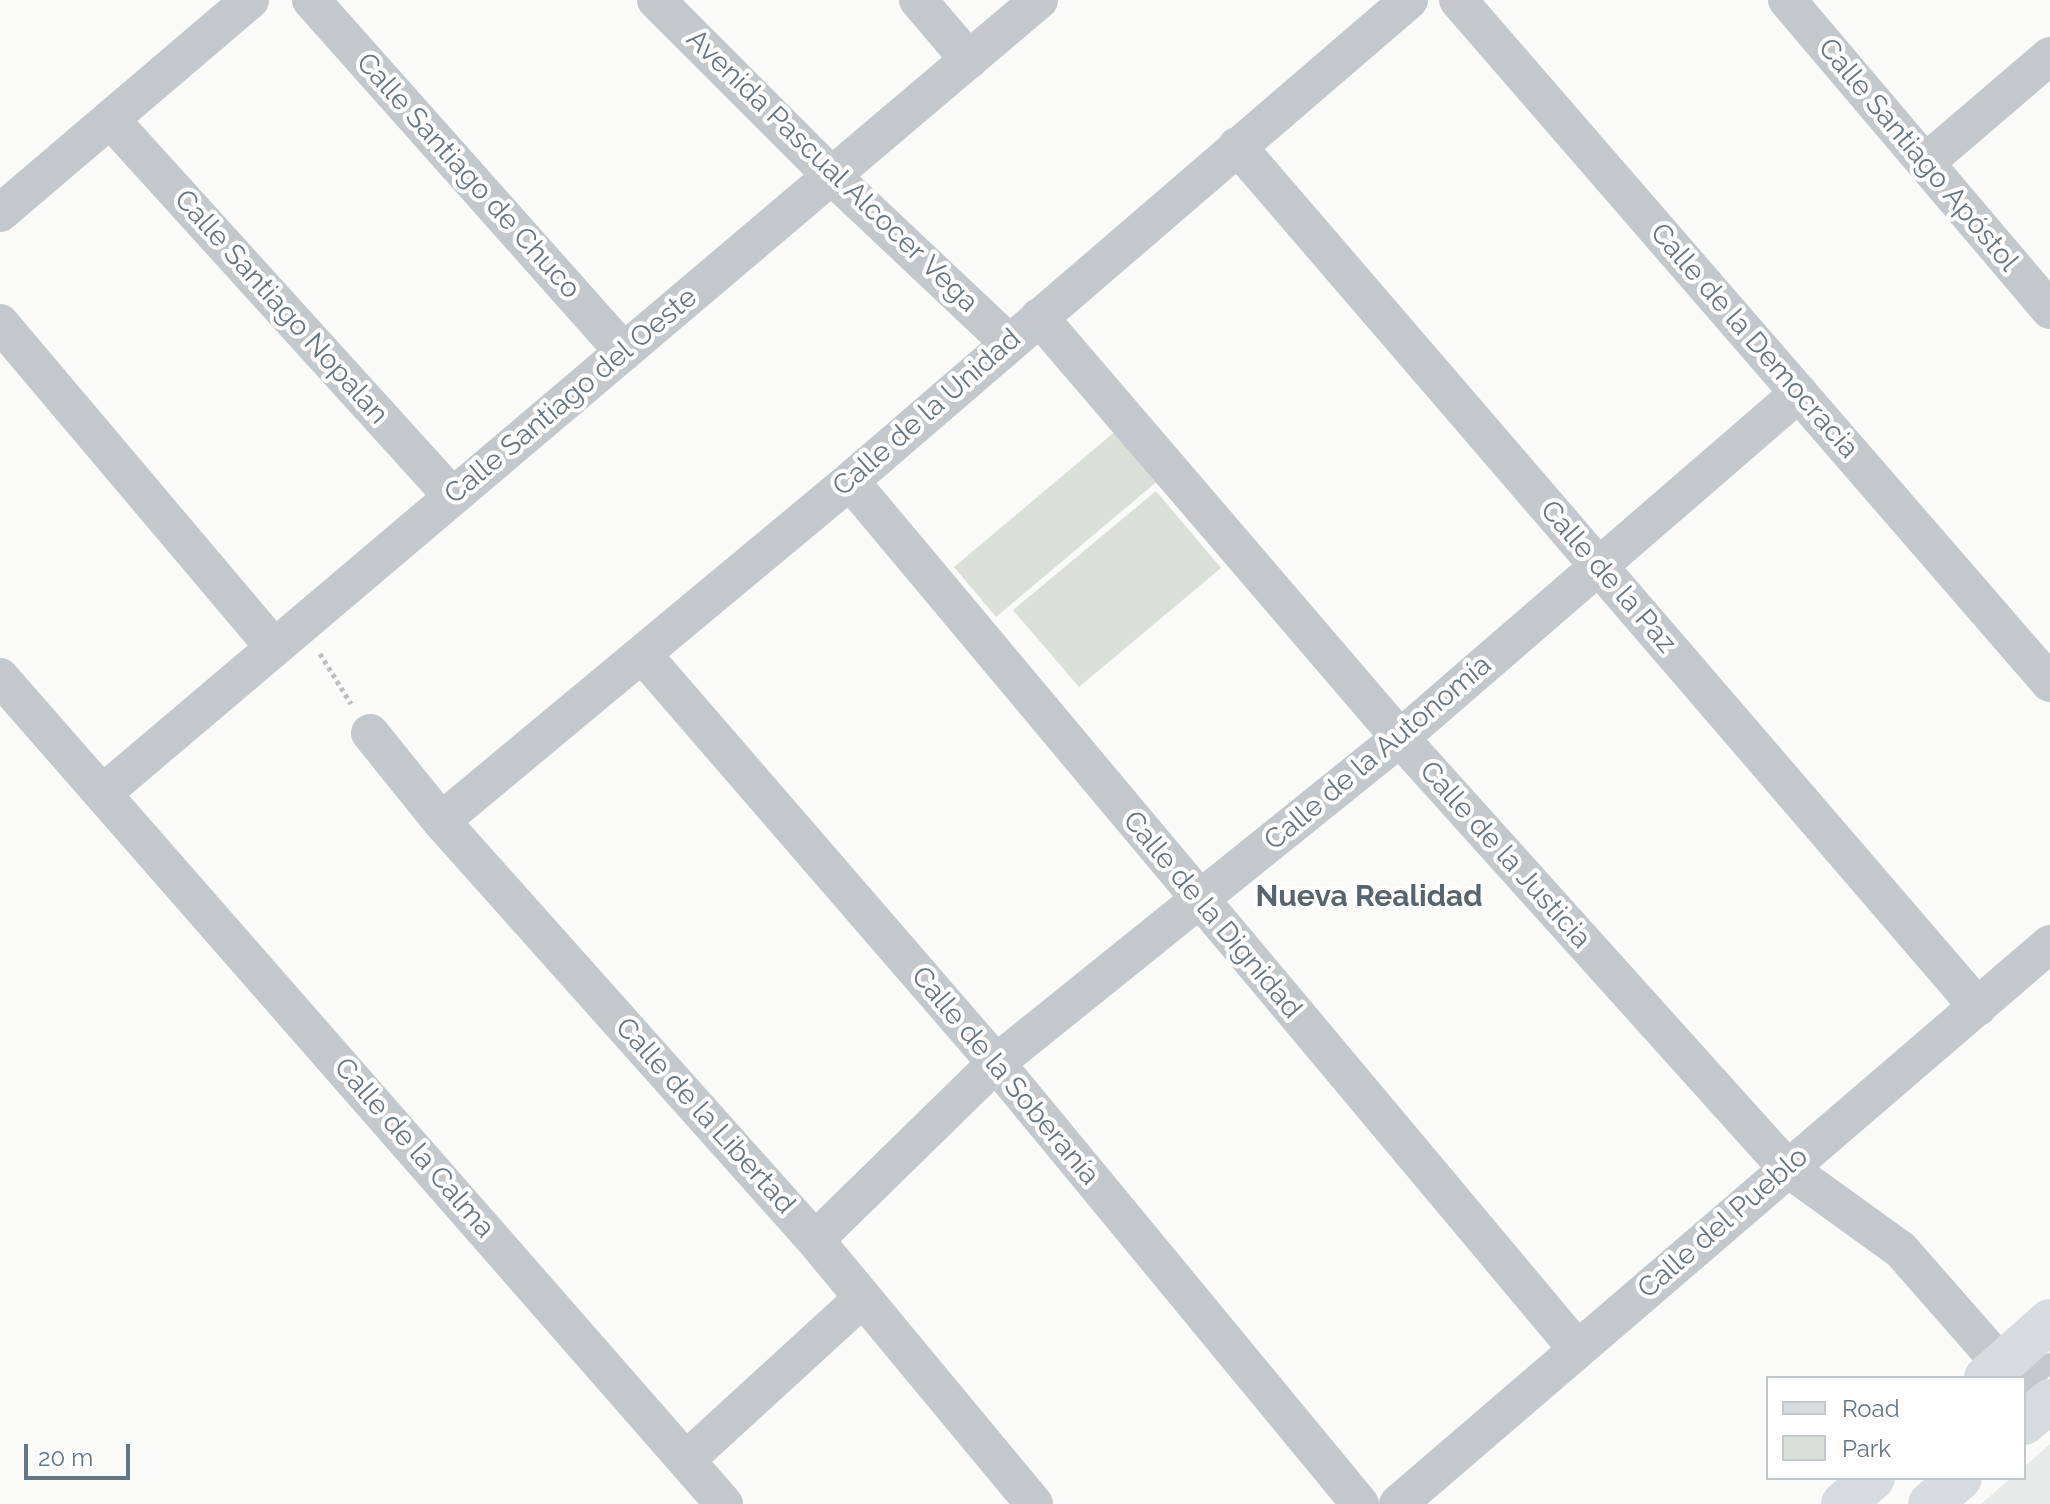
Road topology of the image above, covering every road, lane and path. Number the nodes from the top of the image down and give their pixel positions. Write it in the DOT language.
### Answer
graph roads {
  1 [pos="250,0"];
  2 [pos="311,0"];
  3 [pos="656,0"];
  4 [pos="918,0"];
  5 [pos="1039,0"];
  6 [pos="1409,0"];
  7 [pos="1458,0"];
  8 [pos="1787,0"];
  9 [pos="2050,56"];
  10 [pos="969,60"];
  11 [pos="110,119"];
  12 [pos="1237,146"];
  13 [pos="1925,163"];
  14 [pos="833,177"];
  15 [pos="0,213"];
  16 [pos="2050,310"];
  17 [pos="1039,317"];
  18 [pos="0,323"];
  19 [pos="1008,342"];
  20 [pos="624,352"];
  21 [pos="1799,393"];
  22 [pos="850,481"];
  23 [pos="452,496"];
  24 [pos="1597,564"];
  25 [pos="287,635"];
  26 [pos="643,655"];
  27 [pos="0,677"];
  28 [pos="2050,683"];
  29 [pos="370,733"];
  30 [pos="1400,738"];
  31 [pos="103,793"];
  32 [pos="441,821"];
  33 [pos="1200,901"];
  34 [pos="2050,944"];
  35 [pos="1978,1007"];
  36 [pos="996,1063"];
  37 [pos="1786,1167"];
  38 [pos="815,1240"];
  39 [pos="863,1298"];
  40 [pos="2050,1321"];
  41 [pos="1577,1349"];
  42 [pos="2050,1363"];
  43 [pos="2003,1376"];
  44 [pos="2050,1401"];
  45 [pos="2026,1421"];
  46 [pos="686,1460"];
  47 [pos="1871,1480"];
  48 [pos="1958,1480"];
  49 [pos="724,1504"];
  50 [pos="1034,1504"];
  51 [pos="1360,1504"];
  52 [pos="1398,1504"];
  53 [pos="1843,1504"];
  54 [pos="1930,1504"];
  1 -- 11 [label="street"];
  2 -- 20 [label="street, Calle Santiago de Chuco"];
  3 -- 14 [label="street, Avenida Pascual Alcocer Vega"];
  4 -- 10 [label="street"];
  5 -- 10 [label="street, Calle Santiago del Oeste"];
  6 -- 12 [label="street, Calle de la Unidad"];
  7 -- 21 [label="street, Calle de la Democracia"];
  8 -- 13 [label="street, Calle Santiago Apóstol"];
  9 -- 13 [label="street"];
  10 -- 14 [label="street, Calle Santiago del Oeste"];
  11 -- 15 [label="street"];
  11 -- 23 [label="street, Calle Santiago Nopalan"];
  12 -- 17 [label="street, Calle de la Unidad"];
  12 -- 24 [label="street, Calle de la Paz"];
  13 -- 16 [label="street, Calle Santiago Apóstol"];
  14 -- 19 [label="street, Avenida Pascual Alcocer Vega"];
  14 -- 20 [label="street, Calle Santiago del Oeste"];
  17 -- 19 [label="street, Calle de la Unidad"];
  17 -- 30 [label="street, Calle de la Justicia"];
  18 -- 25 [label="street"];
  19 -- 22 [label="street, Calle de la Unidad"];
  20 -- 23 [label="street, Calle Santiago del Oeste"];
  21 -- 24 [label="street, Calle de la Autonomía"];
  21 -- 28 [label="street, Calle de la Democracia"];
  22 -- 26 [label="street, Calle de la Unidad"];
  22 -- 33 [label="street, Calle de la Dignidad"];
  23 -- 25 [label="street, Calle Santiago del Oeste"];
  24 -- 30 [label="street, Calle de la Autonomía"];
  24 -- 35 [label="street, Calle de la Paz"];
  25 -- 29 [label="path"];
  25 -- 31 [label="street, Calle Santiago del Oeste"];
  26 -- 32 [label="street, Calle de la Unidad"];
  26 -- 36 [label="street, Calle de la Soberanía"];
  27 -- 31 [label="street, Calle de la Calma"];
  29 -- 32 [label="street, Calle de la Libertad"];
  30 -- 33 [label="street, Calle de la Autonomía"];
  30 -- 37 [label="street, Calle de la Justicia"];
  31 -- 46 [label="street, Calle de la Calma"];
  32 -- 38 [label="street, Calle de la Libertad"];
  33 -- 36 [label="street, Calle de la Autonomía"];
  33 -- 41 [label="street, Calle de la Dignidad"];
  34 -- 35 [label="street, Calle del Pueblo"];
  35 -- 37 [label="street, Calle del Pueblo"];
  36 -- 38 [label="street, Calle de la Autonomía"];
  36 -- 51 [label="street, Calle de la Soberanía"];
  37 -- 41 [label="street, Calle del Pueblo"];
  37 -- 43 [label="street, Calle de la Justicia"];
  38 -- 39 [label="street, Calle de la Libertad"];
  39 -- 46 [label="street"];
  39 -- 50 [label="street, Calle de la Libertad"];
  40 -- 43 [label="main road"];
  41 -- 52 [label="street, Calle del Pueblo"];
  42 -- 43 [label="lane"];
  44 -- 45 [label="main road"];
  46 -- 49 [label="street, Calle de la Calma"];
  47 -- 53 [label="main road"];
  48 -- 54 [label="main road"];
}
